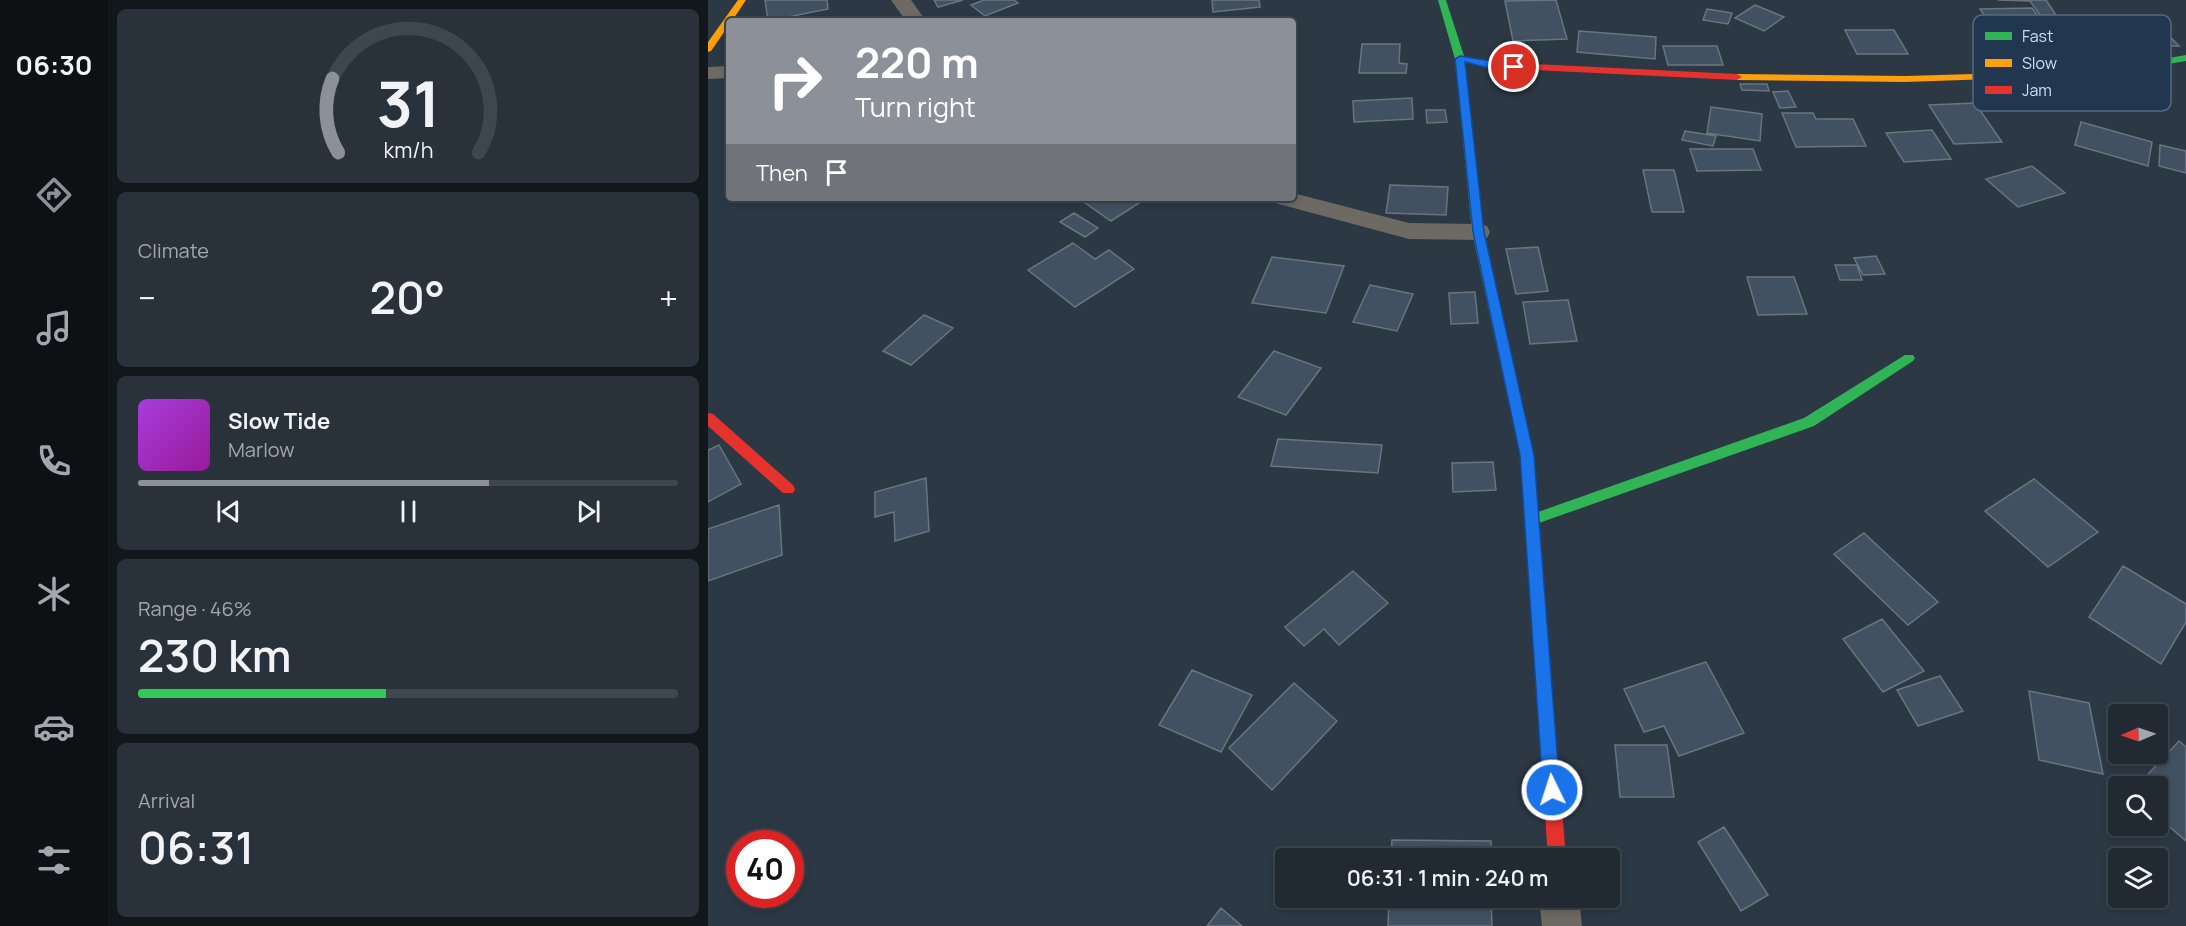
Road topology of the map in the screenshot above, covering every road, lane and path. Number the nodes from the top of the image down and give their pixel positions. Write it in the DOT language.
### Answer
graph roads {
  1 [pos="742,0"];
  2 [pos="902,0"];
  3 [pos="1442,0"];
  4 [pos="730,18"];
  5 [pos="914,18"];
  6 [pos="726,23"];
  7 [pos="708,49"];
  8 [pos="2186,58"];
  9 [pos="1460,59"];
  10 [pos="2171,60"];
  11 [pos="726,72"];
  12 [pos="708,73"];
  13 [pos="1973,79"];
  14 [pos="1294,201"];
  15 [pos="1478,232"];
  16 [pos="1909,358"];
  17 [pos="708,418"];
  18 [pos="788,489"];
  19 [pos="1532,520"];
  20 [pos="1556,848"];
  21 [pos="1560,908"];
  22 [pos="1562,926"];
  1 -- 4 [label="street"];
  2 -- 5 [label="street"];
  3 -- 9 [label="street"];
  6 -- 7 [label="street"];
  8 -- 10 [label="street"];
  9 -- 13 [label="street"];
  9 -- 15 [label="street"];
  11 -- 12 [label="street"];
  14 -- 15 [label="street"];
  15 -- 19 [label="street"];
  16 -- 19 [label="street"];
  17 -- 18 [label="street"];
  19 -- 20 [label="street"];
  21 -- 22 [label="street"];
}
